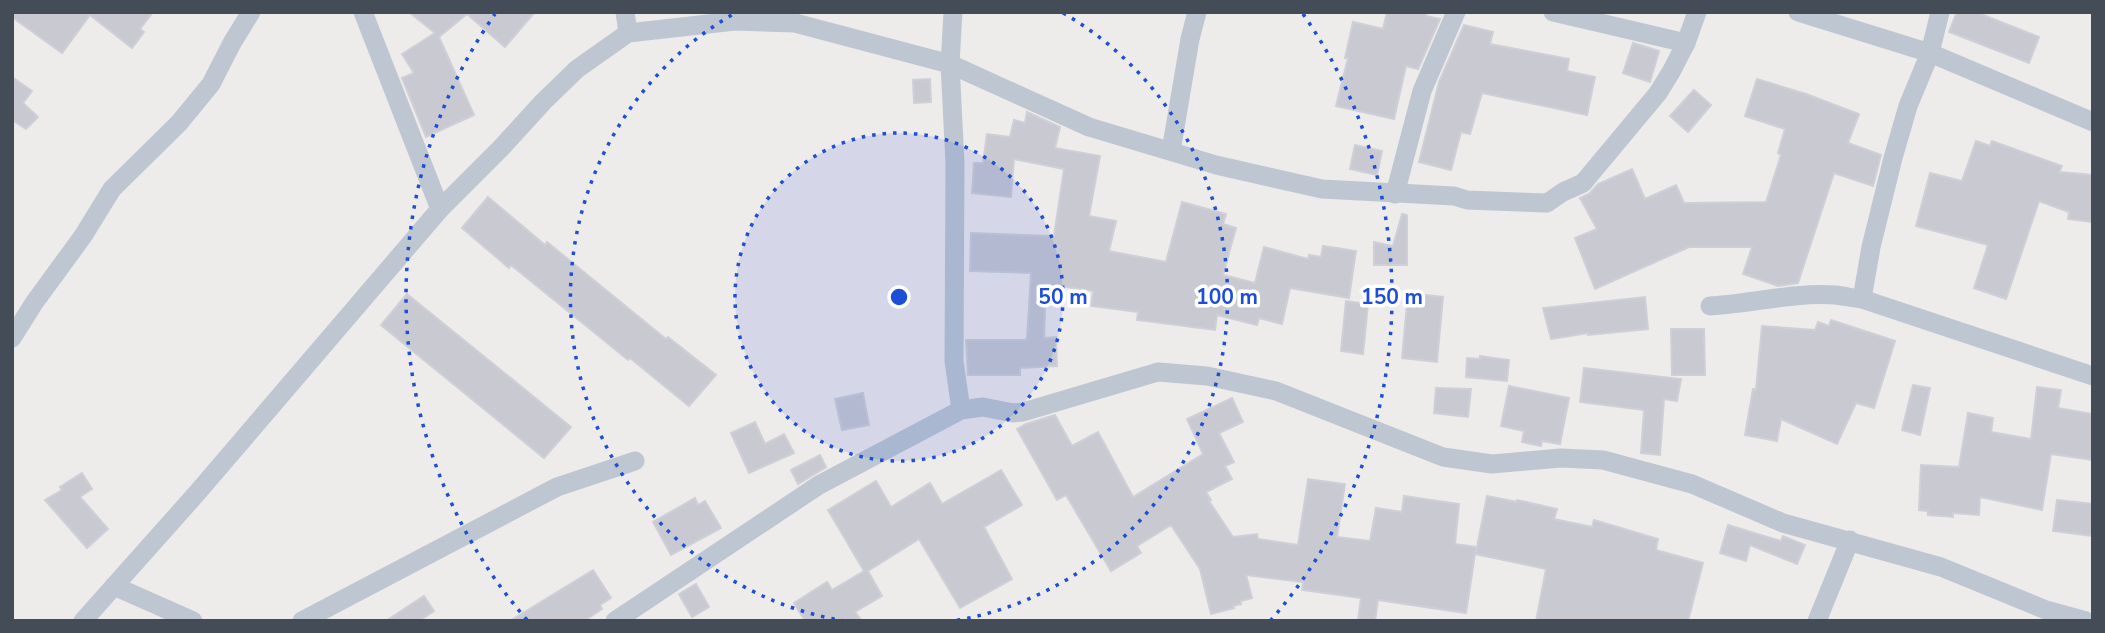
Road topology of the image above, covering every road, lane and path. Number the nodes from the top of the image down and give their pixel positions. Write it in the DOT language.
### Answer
graph roads {
  1 [pos="251,12"];
  2 [pos="363,12"];
  3 [pos="625,12"];
  4 [pos="953,12"];
  5 [pos="1197,12"];
  6 [pos="1456,12"];
  7 [pos="1553,12"];
  8 [pos="1697,12"];
  9 [pos="1798,12"];
  10 [pos="1940,12"];
  11 [pos="735,17"];
  12 [pos="628,33"];
  13 [pos="1685,43"];
  14 [pos="1930,52"];
  15 [pos="950,64"];
  16 [pos="2093,122"];
  17 [pos="1171,151"];
  18 [pos="1395,194"];
  19 [pos="440,209"];
  20 [pos="1862,299"];
  21 [pos="1710,306"];
  22 [pos="12,338"];
  23 [pos="2093,376"];
  24 [pos="961,410"];
  25 [pos="635,461"];
  26 [pos="1850,540"];
  27 [pos="114,586"];
  28 [pos="83,621"];
  29 [pos="193,621"];
  30 [pos="302,621"];
  31 [pos="615,621"];
  32 [pos="1817,621"];
  33 [pos="2086,621"];
  1 -- 22 [label="street"];
  2 -- 19 [label="street"];
  3 -- 12 [label="street"];
  4 -- 15 [label="street"];
  5 -- 17 [label="street"];
  6 -- 18 [label="street"];
  7 -- 13 [label="street"];
  8 -- 13 [label="street"];
  9 -- 14 [label="street"];
  10 -- 14 [label="street"];
  11 -- 12 [label="street"];
  11 -- 15 [label="street"];
  12 -- 19 [label="street"];
  13 -- 18 [label="street"];
  14 -- 16 [label="street"];
  14 -- 20 [label="street"];
  15 -- 17 [label="street"];
  15 -- 24 [label="street"];
  17 -- 18 [label="street"];
  19 -- 27 [label="street"];
  20 -- 21 [label="street"];
  20 -- 23 [label="street"];
  24 -- 26 [label="street"];
  24 -- 31 [label="street"];
  25 -- 30 [label="street"];
  26 -- 32 [label="street"];
  26 -- 33 [label="street"];
  27 -- 28 [label="street"];
  27 -- 29 [label="street"];
}
